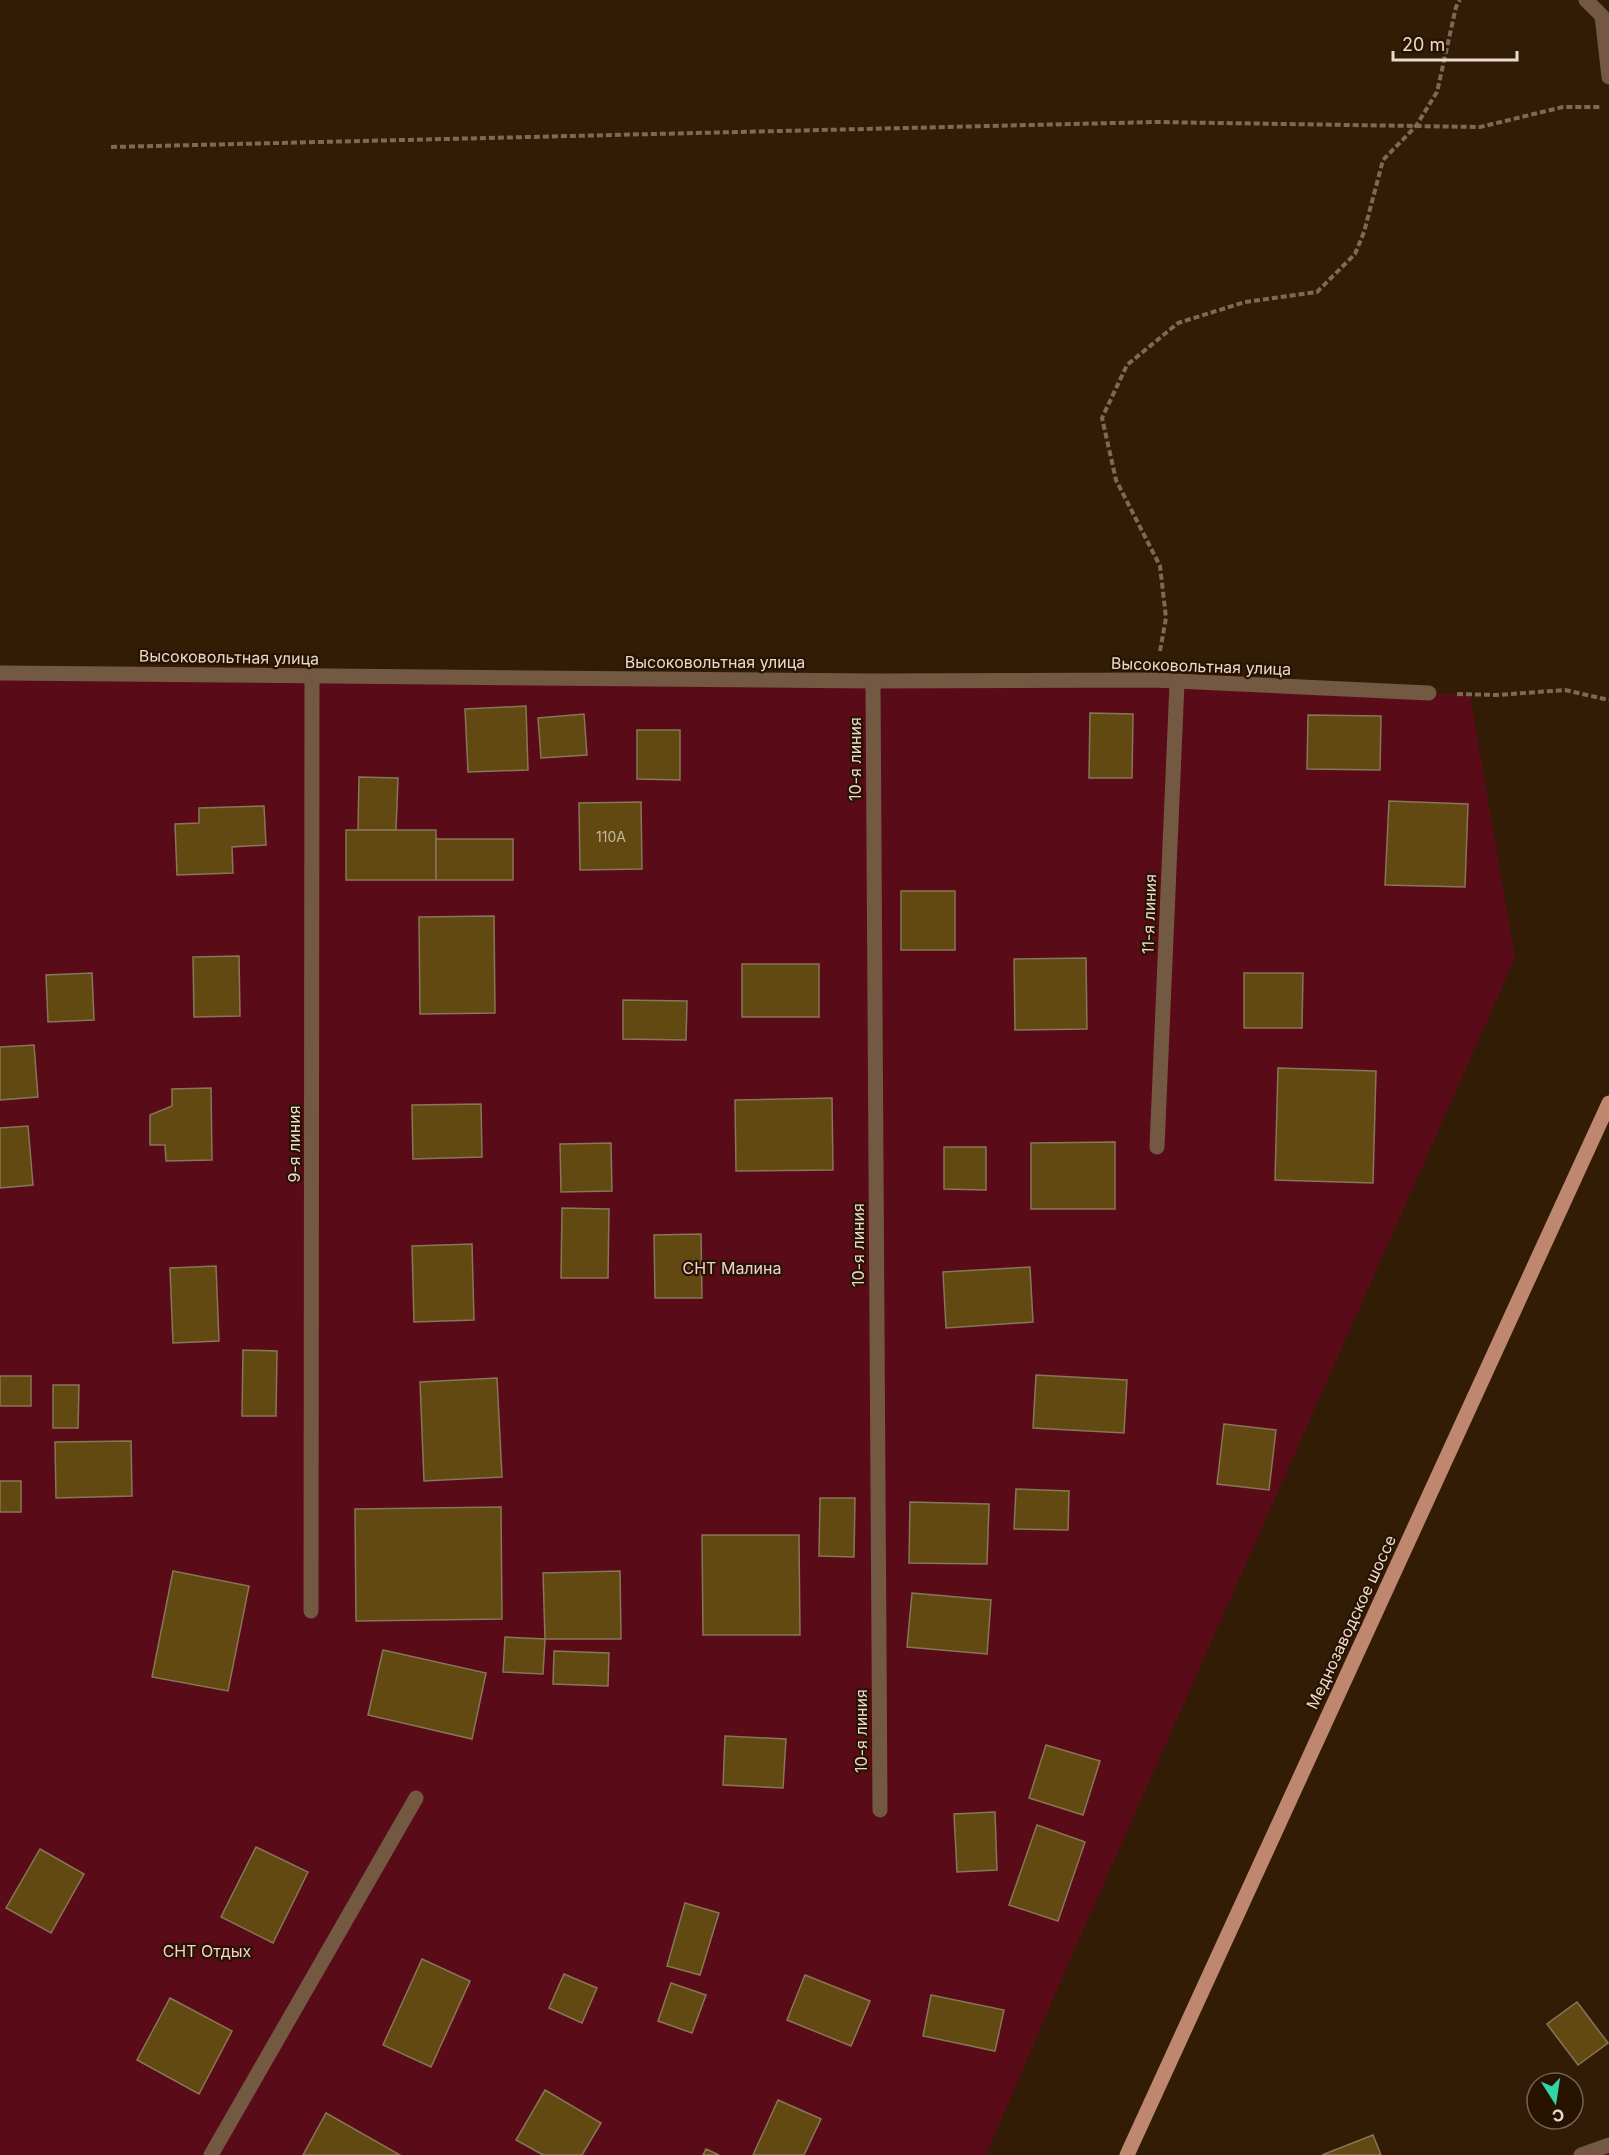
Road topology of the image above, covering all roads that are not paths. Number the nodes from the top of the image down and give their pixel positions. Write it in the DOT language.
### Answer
graph roads {
  1 [pos="1586,0"];
  2 [pos="1609,77"];
  3 [pos="0,673"];
  4 [pos="312,677"];
  5 [pos="873,681"];
  6 [pos="1177,683"];
  7 [pos="1429,693"];
  8 [pos="1609,1103"];
  9 [pos="1157,1147"];
  10 [pos="312,1611"];
  11 [pos="416,1798"];
  12 [pos="880,1810"];
  13 [pos="1609,2145"];
  14 [pos="211,2155"];
  15 [pos="1126,2155"];
  16 [pos="1581,2155"];
  1 -- 2 [label="street"];
  3 -- 4 [label="street, Высоковольтная улица"];
  4 -- 5 [label="street, Высоковольтная улица"];
  4 -- 10 [label="street, 9-я линия"];
  5 -- 6 [label="street, Высоковольтная улица"];
  5 -- 12 [label="street, 10-я линия"];
  6 -- 7 [label="street, Высоковольтная улица"];
  6 -- 9 [label="street, 11-я линия"];
  8 -- 15 [label="main road, Меднозаводское шоссе"];
  11 -- 14 [label="street"];
  13 -- 16 [label="street"];
}
